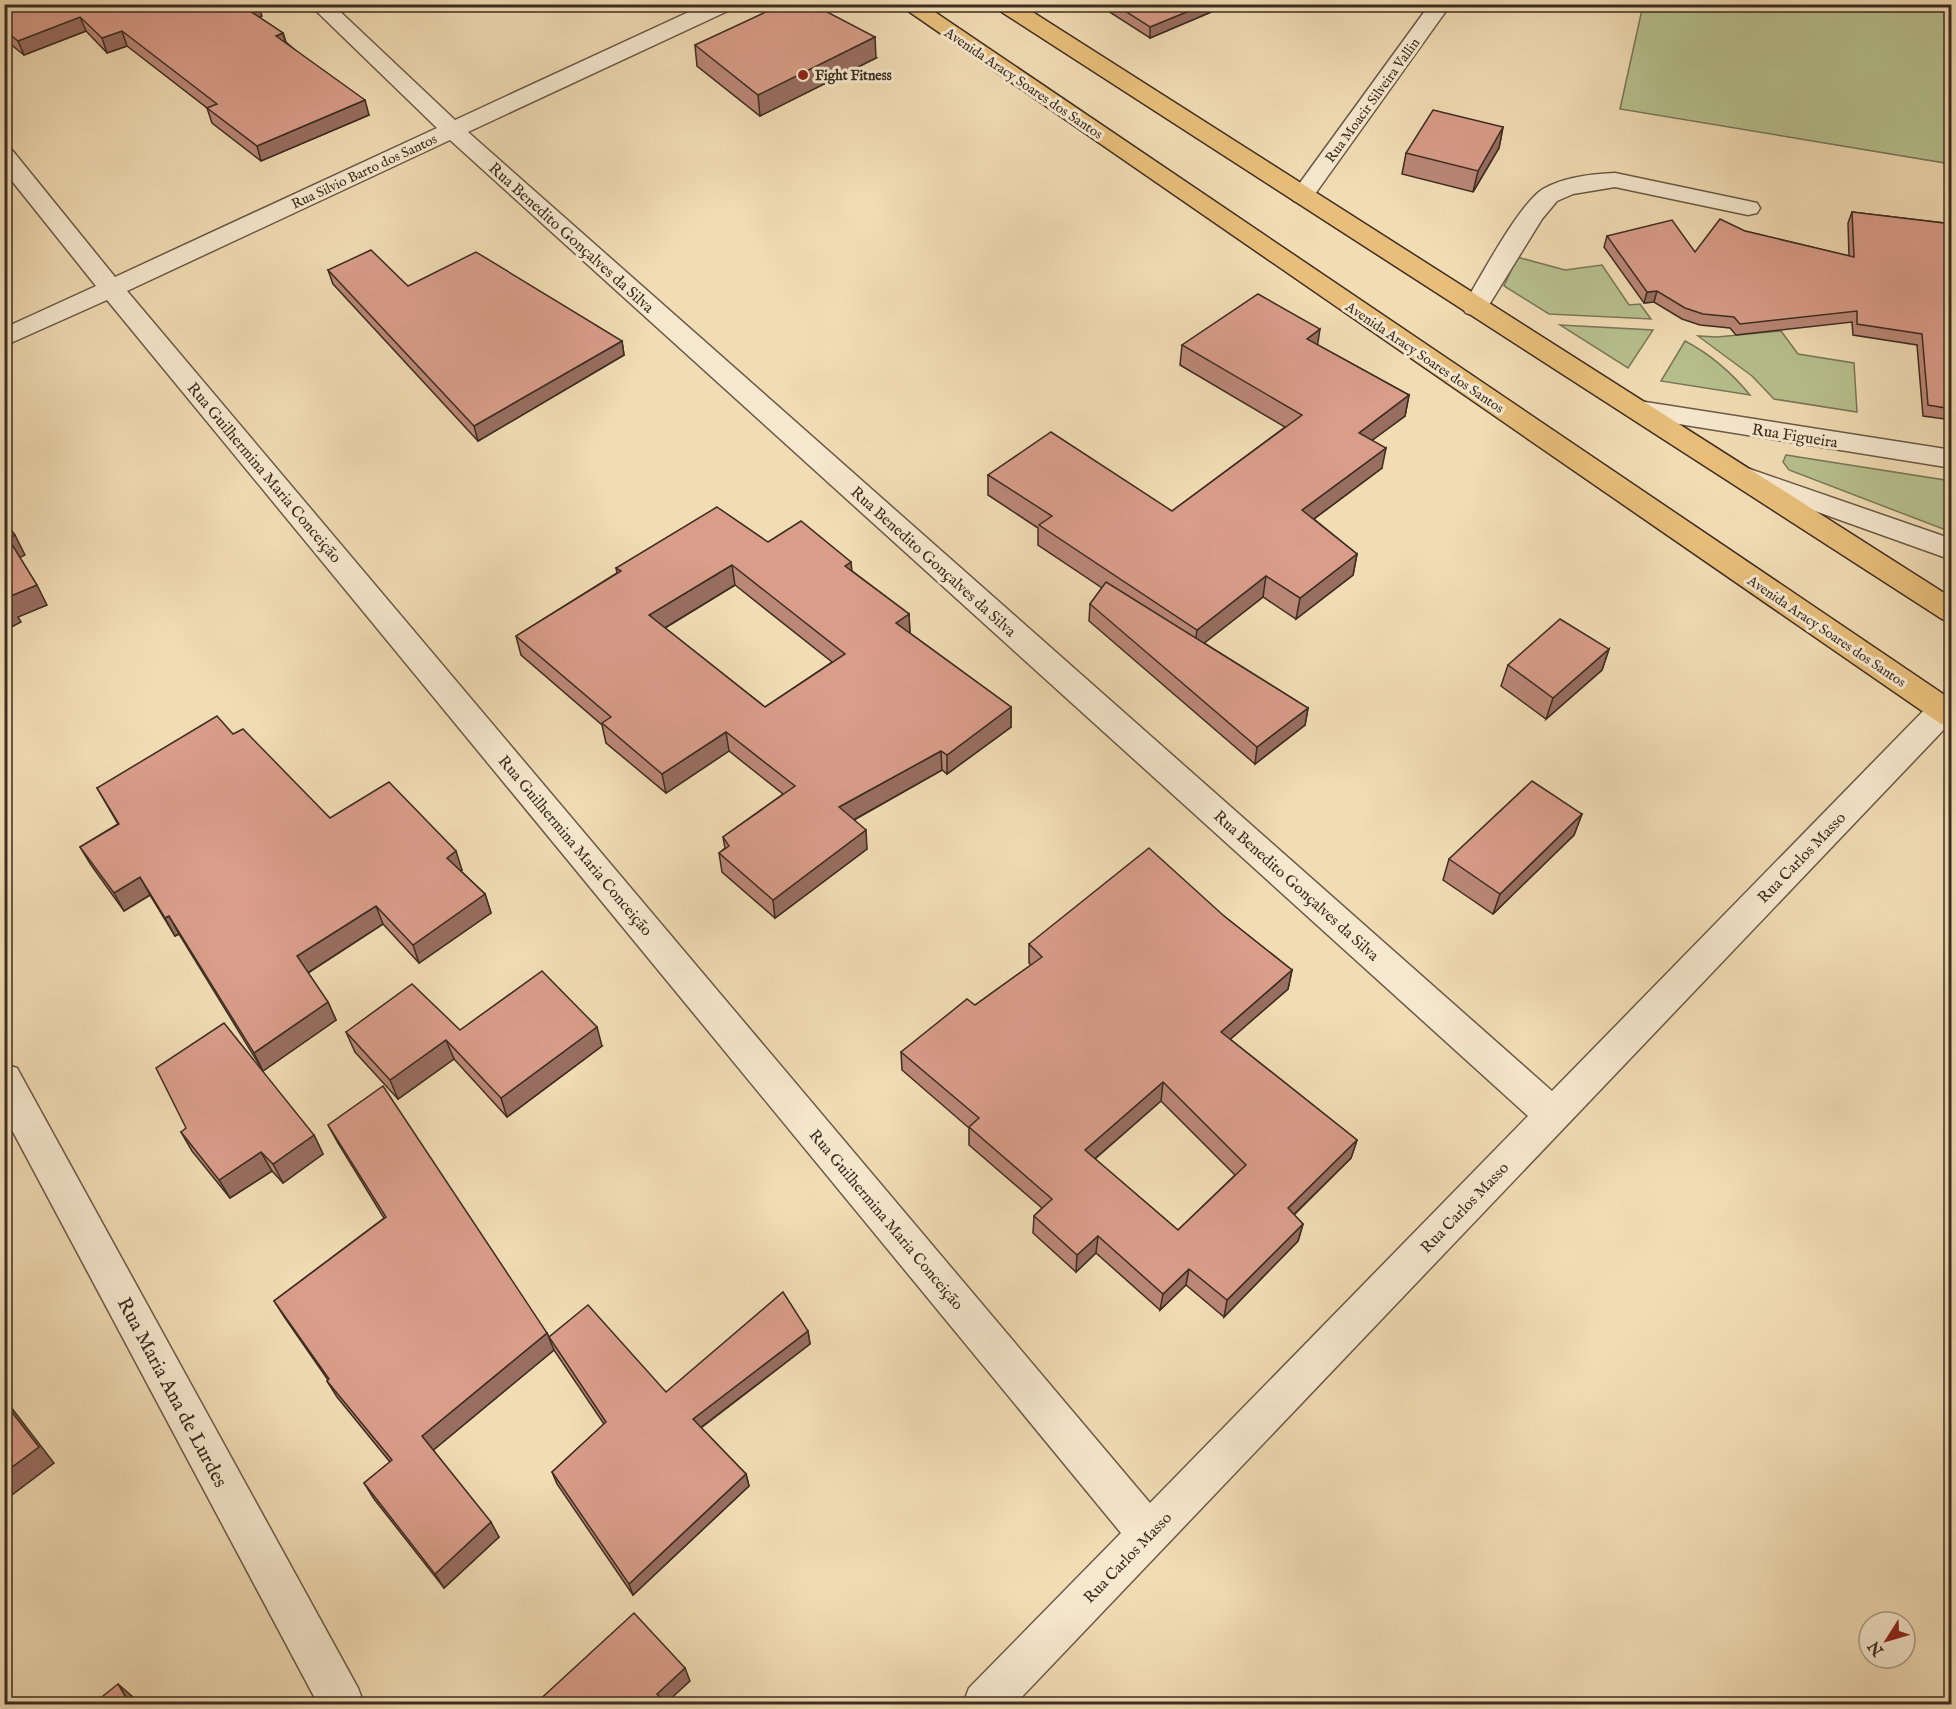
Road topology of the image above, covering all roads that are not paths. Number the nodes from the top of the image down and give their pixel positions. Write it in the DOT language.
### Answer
graph roads {
  1 [pos="319,4"];
  2 [pos="724,4"];
  3 [pos="908,4"];
  4 [pos="1005,4"];
  5 [pos="1441,4"];
  6 [pos="452,130"];
  7 [pos="4,155"];
  8 [pos="1302,196"];
  9 [pos="1748,208"];
  10 [pos="111,288"];
  11 [pos="1475,308"];
  12 [pos="4,338"];
  13 [pos="1639,410"];
  14 [pos="1952,459"];
  15 [pos="1733,472"];
  16 [pos="1952,550"];
  17 [pos="1952,612"];
  18 [pos="1948,711"];
  19 [pos="4,1079"];
  20 [pos="1553,1115"];
  21 [pos="1149,1534"];
  22 [pos="342,1704"];
  23 [pos="985,1704"];
  1 -- 6 [label="street, Rua Benedito Gonçalves da Silva"];
  2 -- 6 [label="street, Rua Silvio Barto dos Santos"];
  3 -- 18 [label="main road, Avenida Aracy Soares dos Santos"];
  4 -- 8 [label="main road"];
  5 -- 8 [label="street, Rua Moacir Silveira Vallin"];
  6 -- 10 [label="street, Rua Silvio Barto dos Santos"];
  6 -- 20 [label="street, Rua Benedito Gonçalves da Silva"];
  7 -- 10 [label="street, Rua Guilhermina Maria Conceição"];
  8 -- 11 [label="main road"];
  9 -- 11 [label="street"];
  10 -- 12 [label="street, Rua Silvio Barto dos Santos"];
  10 -- 21 [label="street, Rua Guilhermina Maria Conceição"];
  11 -- 13 [label="main road"];
  13 -- 14 [label="street, Rua Figueira"];
  13 -- 15 [label="main road"];
  15 -- 16 [label="street"];
  15 -- 17 [label="main road"];
  18 -- 20 [label="street, Rua Carlos Masso"];
  19 -- 22 [label="street, Rua Maria Ana de Lurdes"];
  20 -- 21 [label="street, Rua Carlos Masso"];
  21 -- 23 [label="street, Rua Carlos Masso"];
}
